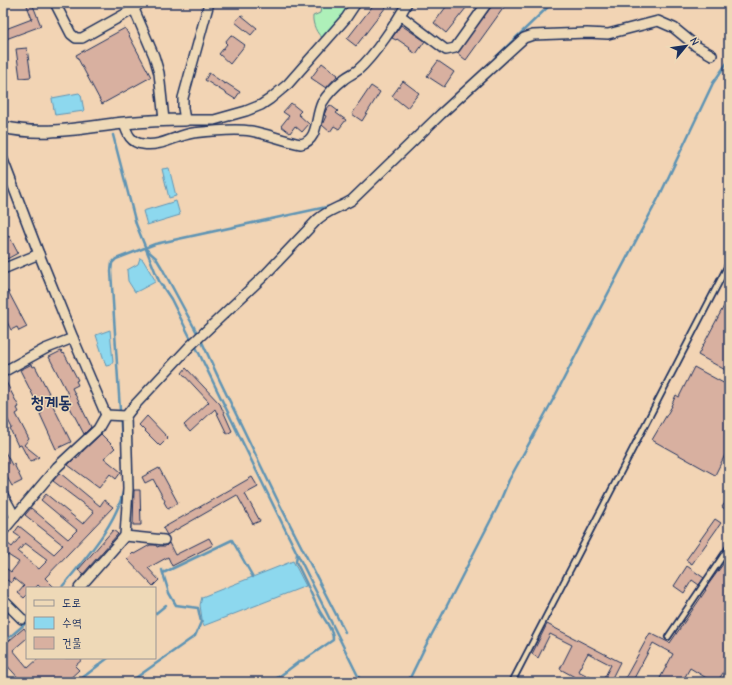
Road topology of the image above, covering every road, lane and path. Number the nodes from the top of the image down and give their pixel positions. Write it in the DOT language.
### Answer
graph roads {
  1 [pos="54,3"];
  2 [pos="209,3"];
  3 [pos="356,3"];
  4 [pos="407,3"];
  5 [pos="487,3"];
  6 [pos="137,6"];
  7 [pos="401,16"];
  8 [pos="712,55"];
  9 [pos="164,120"];
  10 [pos="185,120"];
  11 [pos="124,123"];
  12 [pos="3,127"];
  13 [pos="3,160"];
  14 [pos="12,185"];
  15 [pos="3,189"];
  16 [pos="39,254"];
  17 [pos="729,263"];
  18 [pos="3,269"];
  19 [pos="73,338"];
  20 [pos="3,372"];
  21 [pos="106,415"];
  22 [pos="122,416"];
  23 [pos="3,495"];
  24 [pos="15,517"];
  25 [pos="3,530"];
  26 [pos="126,536"];
  27 [pos="164,540"];
  28 [pos="729,547"];
  29 [pos="80,587"];
  30 [pos="3,600"];
  31 [pos="22,619"];
  32 [pos="668,637"];
  33 [pos="512,682"];
  1 -- 6 [label="street"];
  2 -- 10 [label="street"];
  3 -- 10 [label="street"];
  4 -- 7 [label="street"];
  5 -- 7 [label="street"];
  6 -- 9 [label="street"];
  7 -- 11 [label="street"];
  8 -- 22 [label="street"];
  9 -- 10 [label="street"];
  9 -- 11 [label="street"];
  11 -- 12 [label="street"];
  13 -- 14 [label="street"];
  14 -- 15 [label="street"];
  14 -- 16 [label="street"];
  16 -- 18 [label="street"];
  16 -- 19 [label="street"];
  17 -- 33 [label="lane"];
  19 -- 20 [label="street"];
  19 -- 21 [label="street"];
  21 -- 22 [label="street"];
  21 -- 24 [label="street"];
  22 -- 26 [label="street"];
  23 -- 24 [label="street"];
  24 -- 25 [label="street"];
  26 -- 27 [label="street"];
  26 -- 29 [label="street"];
  28 -- 32 [label="lane"];
  30 -- 31 [label="street"];
}
